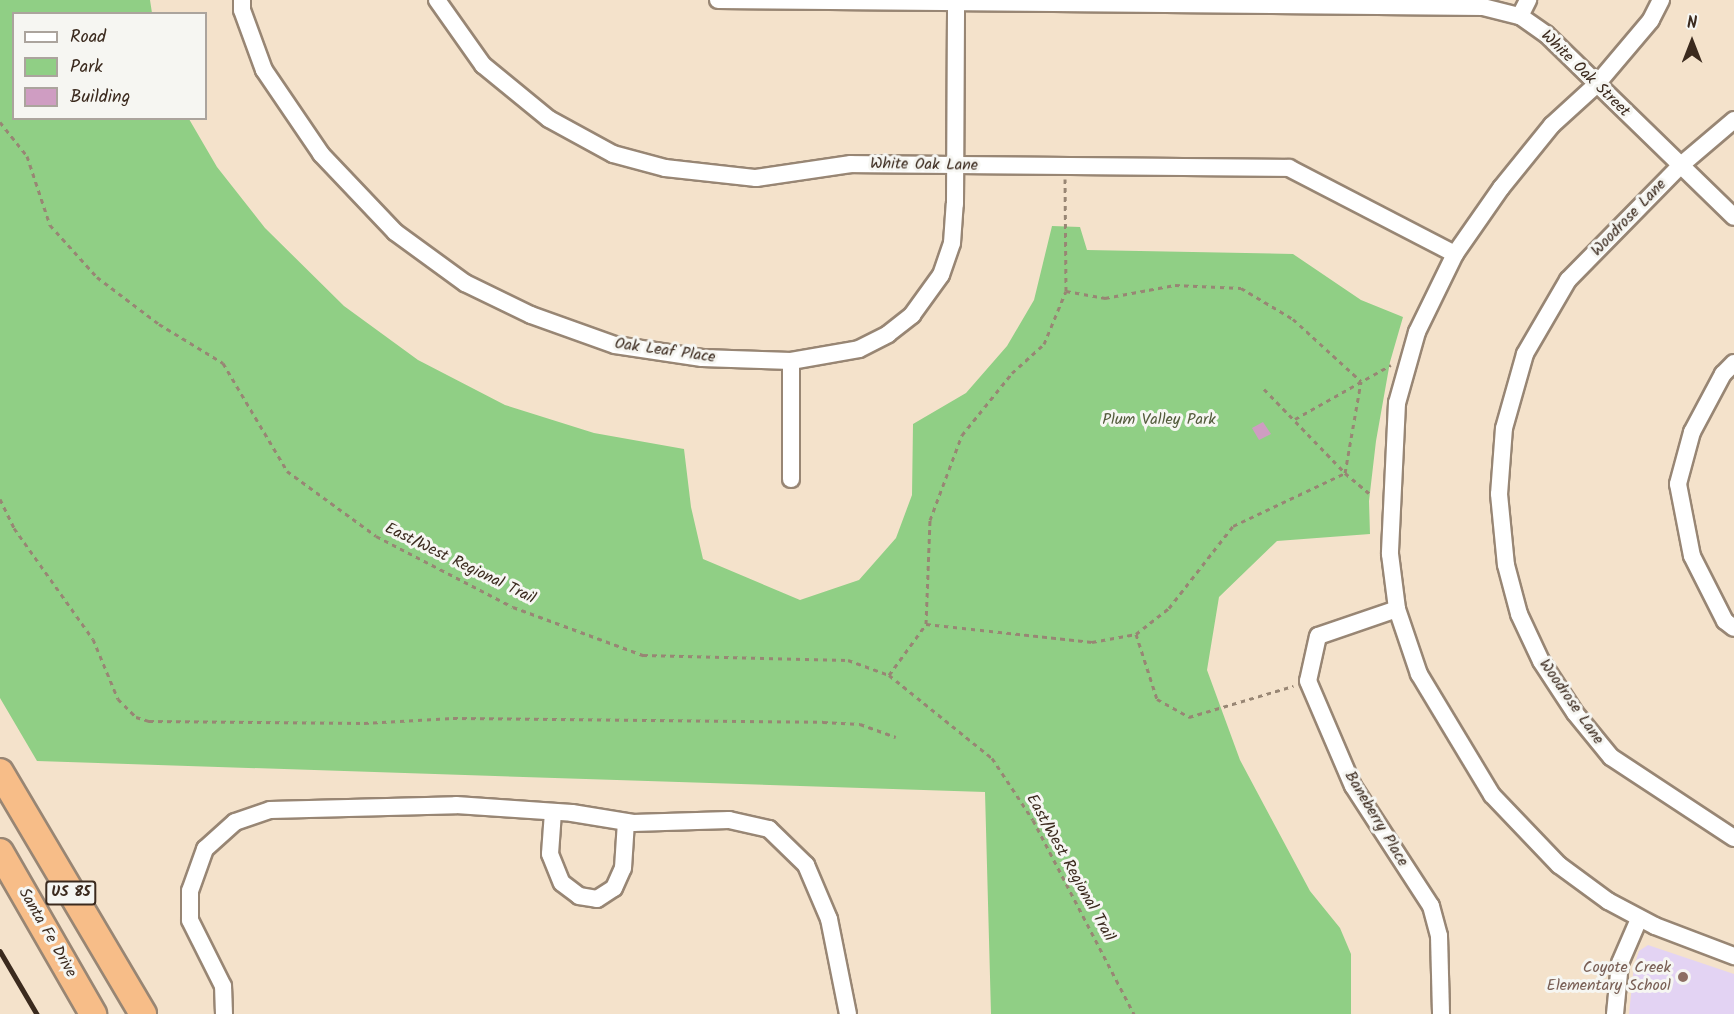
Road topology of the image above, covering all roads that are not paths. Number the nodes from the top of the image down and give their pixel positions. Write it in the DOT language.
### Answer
graph roads {
  1 [pos="242,0"];
  2 [pos="437,0"];
  3 [pos="718,0"];
  4 [pos="1528,0"];
  5 [pos="1661,0"];
  6 [pos="1392,2"];
  7 [pos="956,3"];
  8 [pos="1520,16"];
  9 [pos="1597,84"];
  10 [pos="1734,120"];
  11 [pos="1681,165"];
  12 [pos="955,166"];
  13 [pos="1734,217"];
  14 [pos="1455,254"];
  15 [pos="791,361"];
  16 [pos="1734,363"];
  17 [pos="791,479"];
  18 [pos="1397,609"];
  19 [pos="1734,628"];
  20 [pos="0,772"];
  21 [pos="553,812"];
  22 [pos="626,822"];
  23 [pos="1734,838"];
  24 [pos="0,852"];
  25 [pos="1639,919"];
  26 [pos="1734,956"];
  27 [pos="93,1014"];
  28 [pos="143,1014"];
  29 [pos="224,1014"];
  30 [pos="848,1014"];
  31 [pos="1441,1014"];
  32 [pos="1615,1014"];
  1 -- 15 [label="street, Oak Leaf Place"];
  2 -- 12 [label="street, White Oak Lane"];
  3 -- 7 [label="street, White Oak Street"];
  4 -- 8 [label="street"];
  5 -- 9 [label="street"];
  6 -- 7 [label="street, White Oak Street"];
  6 -- 8 [label="street, White Oak Street"];
  7 -- 12 [label="street, Oak Leaf Place"];
  8 -- 9 [label="street, White Oak Street"];
  9 -- 11 [label="street, White Oak Street"];
  9 -- 14 [label="street"];
  10 -- 11 [label="street, Woodrose Lane"];
  11 -- 13 [label="street, White Oak Street"];
  11 -- 23 [label="street, Woodrose Lane"];
  12 -- 14 [label="street, White Oak Lane"];
  12 -- 15 [label="street, Oak Leaf Place"];
  14 -- 18 [label="street"];
  15 -- 17 [label="street"];
  16 -- 19 [label="street"];
  18 -- 25 [label="street"];
  18 -- 31 [label="street, Baneberry Place"];
  20 -- 28 [label="highway, US 85"];
  21 -- 22 [label="street"];
  21 -- 22 [label="street"];
  21 -- 29 [label="street"];
  22 -- 30 [label="street"];
  24 -- 27 [label="highway, Santa Fe Drive / US 85"];
  25 -- 26 [label="street"];
  25 -- 32 [label="street"];
}
